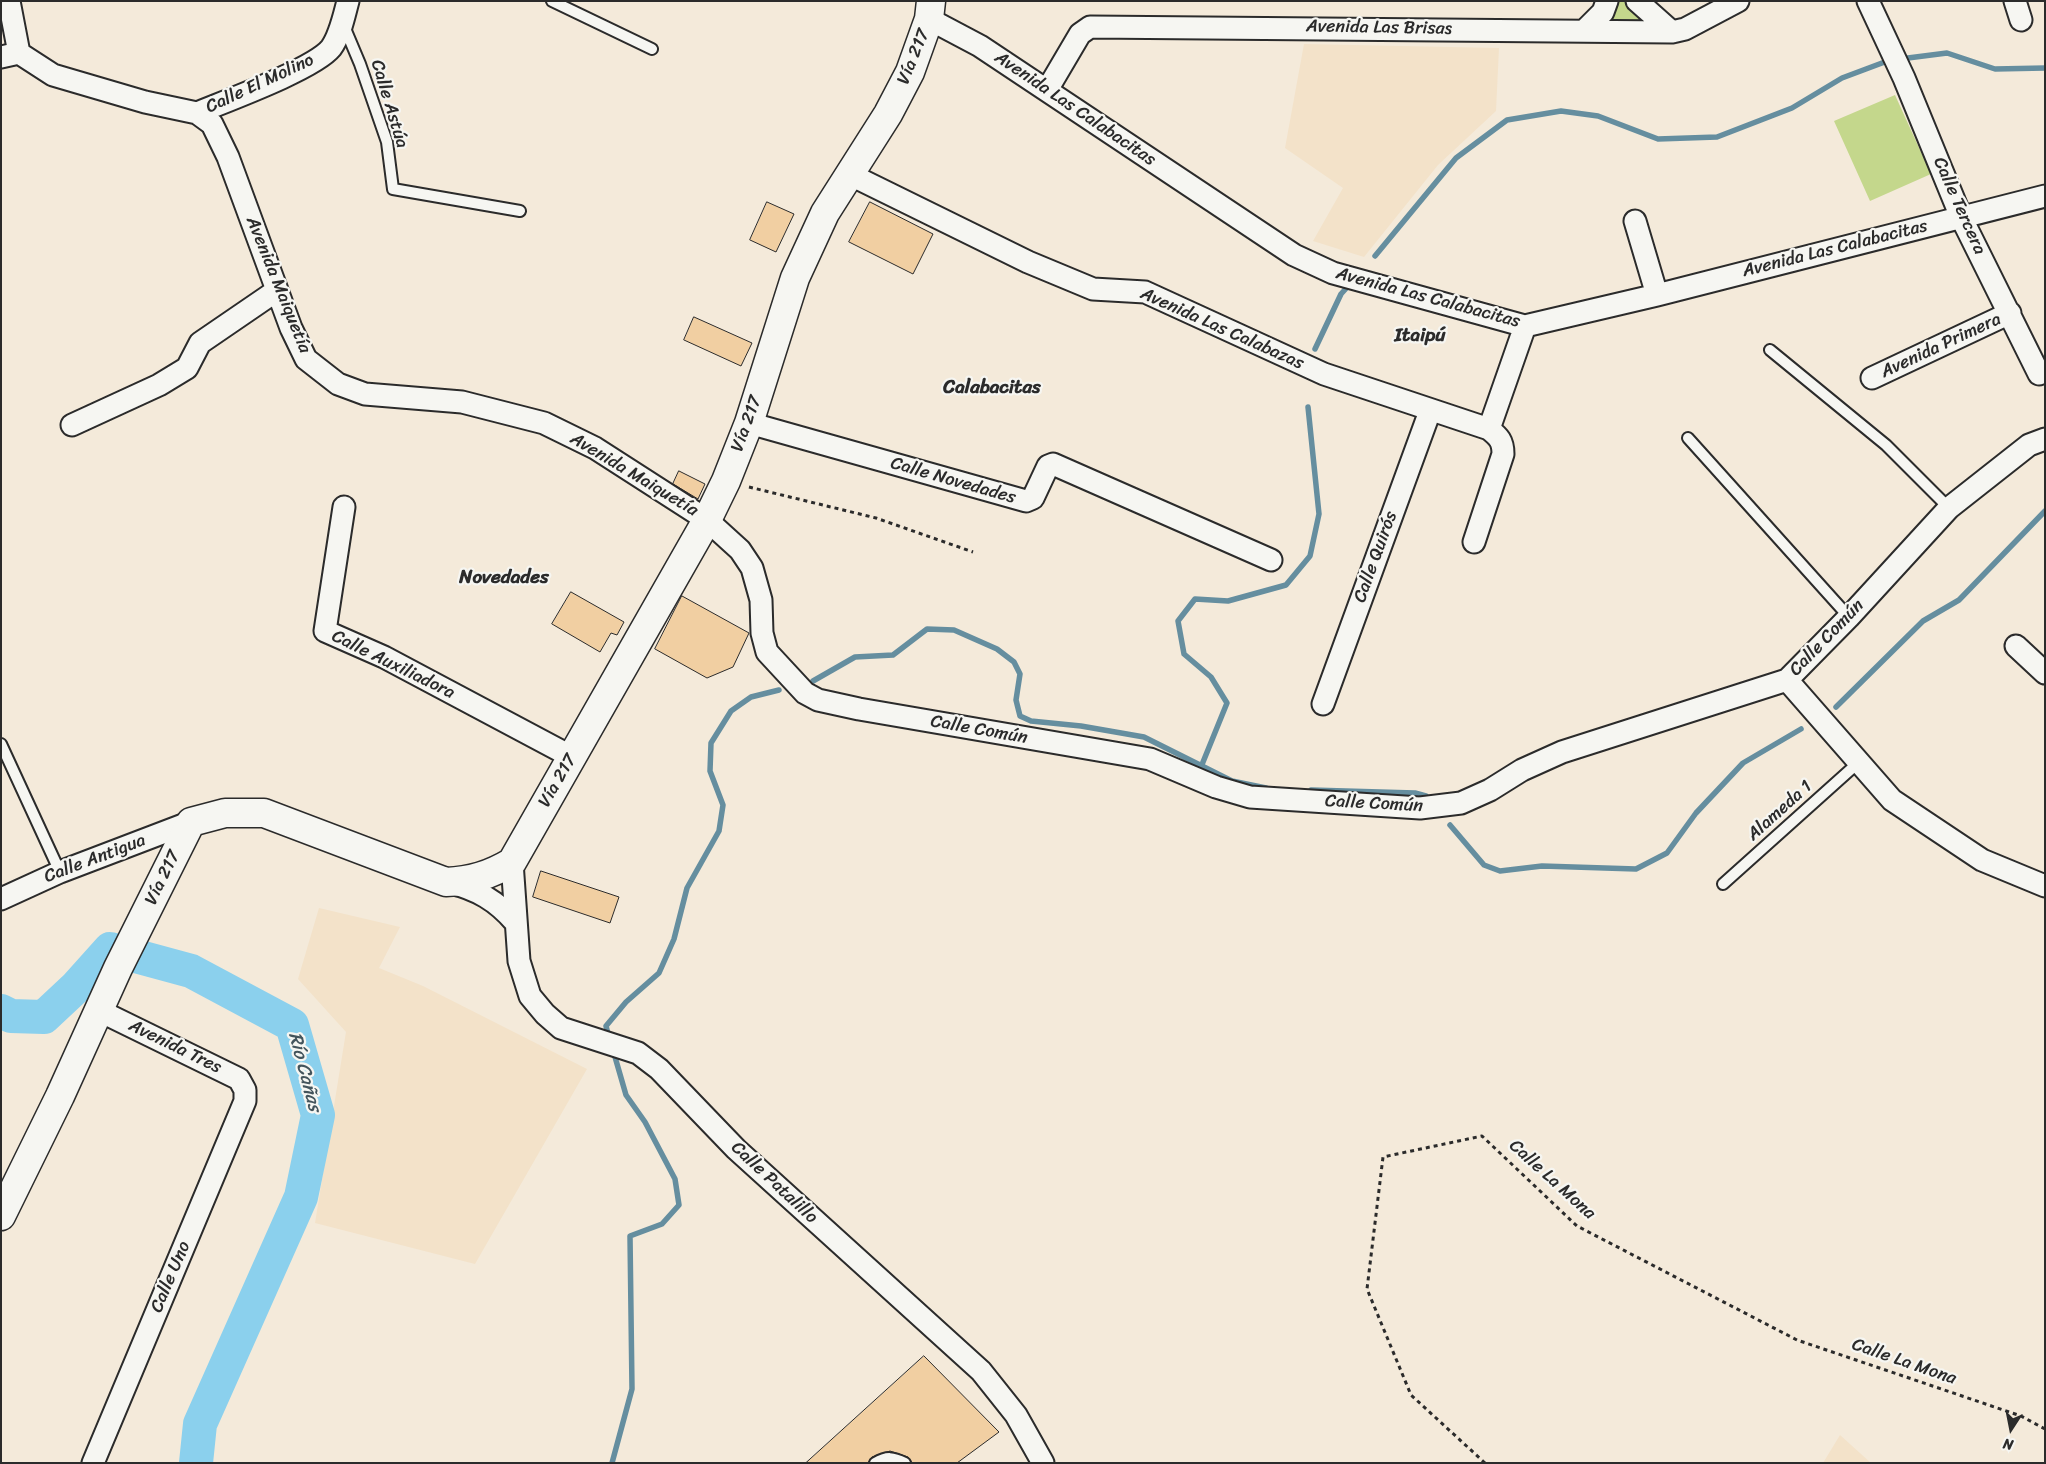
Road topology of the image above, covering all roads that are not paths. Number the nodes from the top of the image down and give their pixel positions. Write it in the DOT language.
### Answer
graph roads {
  1 [pos="9,1"];
  2 [pos="348,1"];
  3 [pos="552,1"];
  4 [pos="1607,1"];
  5 [pos="1637,1"];
  6 [pos="1738,1"];
  7 [pos="1868,1"];
  8 [pos="930,10"];
  9 [pos="342,23"];
  10 [pos="1585,30"];
  11 [pos="1672,32"];
  12 [pos="652,49"];
  13 [pos="10,55"];
  14 [pos="1047,90"];
  15 [pos="197,113"];
  16 [pos="851,175"];
  17 [pos="2045,196"];
  18 [pos="520,211"];
  19 [pos="1961,217"];
  20 [pos="1635,221"];
  21 [pos="276,291"];
  22 [pos="1657,295"];
  23 [pos="2010,313"];
  24 [pos="1525,326"];
  25 [pos="1770,350"];
  26 [pos="2039,374"];
  27 [pos="1872,378"];
  28 [pos="1430,411"];
  29 [pos="749,423"];
  30 [pos="72,426"];
  31 [pos="1489,430"];
  32 [pos="1688,438"];
  33 [pos="2045,439"];
  34 [pos="344,508"];
  35 [pos="1949,508"];
  36 [pos="707,520"];
  37 [pos="1474,542"];
  38 [pos="1271,560"];
  39 [pos="1849,617"];
  40 [pos="2016,646"];
  41 [pos="2045,674"];
  42 [pos="1787,680"];
  43 [pos="1323,704"];
  44 [pos="1,744"];
  45 [pos="572,757"];
  46 [pos="1859,762"];
  47 [pos="190,822"];
  48 [pos="512,862"];
  49 [pos="60,872"];
  50 [pos="446,882"];
  51 [pos="1723,884"];
  52 [pos="2045,886"];
  53 [pos="1,899"];
  54 [pos="515,922"];
  55 [pos="100,1010"];
  56 [pos="245,1090"];
  57 [pos="1,1216"];
  58 [pos="93,1463"];
  59 [pos="875,1463"];
  60 [pos="905,1463"];
  61 [pos="1043,1463"];
  1 -- 13 [label="street"];
  2 -- 9 [label="street, Calle El Molino"];
  3 -- 12 [label="lane"];
  4 -- 10 [label="street"];
  5 -- 11 [label="street"];
  6 -- 11 [label="street, Avenida Las Brisas"];
  7 -- 19 [label="street, Calle Tercera"];
  8 -- 14 [label="street, Avenida Las Calabacitas"];
  8 -- 16 [label="main road, Vía 217"];
  9 -- 15 [label="street, Calle El Molino"];
  9 -- 18 [label="lane, Calle Astúa"];
  10 -- 11 [label="street, Avenida Las Brisas"];
  10 -- 14 [label="street, Avenida Las Brisas"];
  13 -- 15 [label="street"];
  14 -- 24 [label="street, Avenida Las Calabacitas"];
  15 -- 21 [label="street, Avenida Maiquetía"];
  16 -- 28 [label="street, Avenida Las Calabazas"];
  16 -- 29 [label="main road, Vía 217"];
  17 -- 19 [label="street, Avenida Las Calabacitas"];
  19 -- 22 [label="street, Avenida Las Calabacitas"];
  19 -- 23 [label="street, Calle Tercera"];
  20 -- 22 [label="street"];
  21 -- 30 [label="street"];
  21 -- 36 [label="street, Avenida Maiquetía"];
  22 -- 24 [label="street, Avenida Las Calabacitas"];
  23 -- 26 [label="street, Calle Tercera"];
  23 -- 27 [label="street, Avenida Primera"];
  24 -- 31 [label="street"];
  25 -- 35 [label="lane"];
  28 -- 31 [label="street, Avenida Las Calabazas"];
  28 -- 43 [label="street, Calle Quirós"];
  29 -- 36 [label="main road, Vía 217"];
  29 -- 38 [label="street, Calle Novedades"];
  31 -- 37 [label="street"];
  32 -- 39 [label="lane"];
  33 -- 35 [label="street, Calle Común"];
  34 -- 45 [label="street, Calle Auxiliadora"];
  35 -- 39 [label="street, Calle Común"];
  36 -- 42 [label="street, Calle Común"];
  36 -- 45 [label="main road, Vía 217"];
  39 -- 42 [label="street, Calle Común"];
  40 -- 41 [label="street"];
  42 -- 46 [label="street"];
  44 -- 49 [label="lane"];
  45 -- 48 [label="main road, Vía 217"];
  46 -- 51 [label="lane, Alameda 1"];
  46 -- 52 [label="street"];
  47 -- 49 [label="street, Calle Antigua"];
  47 -- 50 [label="main road"];
  47 -- 55 [label="main road, Vía 217"];
  48 -- 50 [label="main road"];
  48 -- 54 [label="street, Calle Patalillo"];
  49 -- 53 [label="street, Calle Antigua"];
  50 -- 54 [label="street"];
  54 -- 61 [label="street, Calle Patalillo"];
  55 -- 56 [label="street, Avenida Tres"];
  55 -- 57 [label="main road, Vía 217"];
  56 -- 58 [label="street, Calle Uno"];
  59 -- 60 [label="lane"];
}
